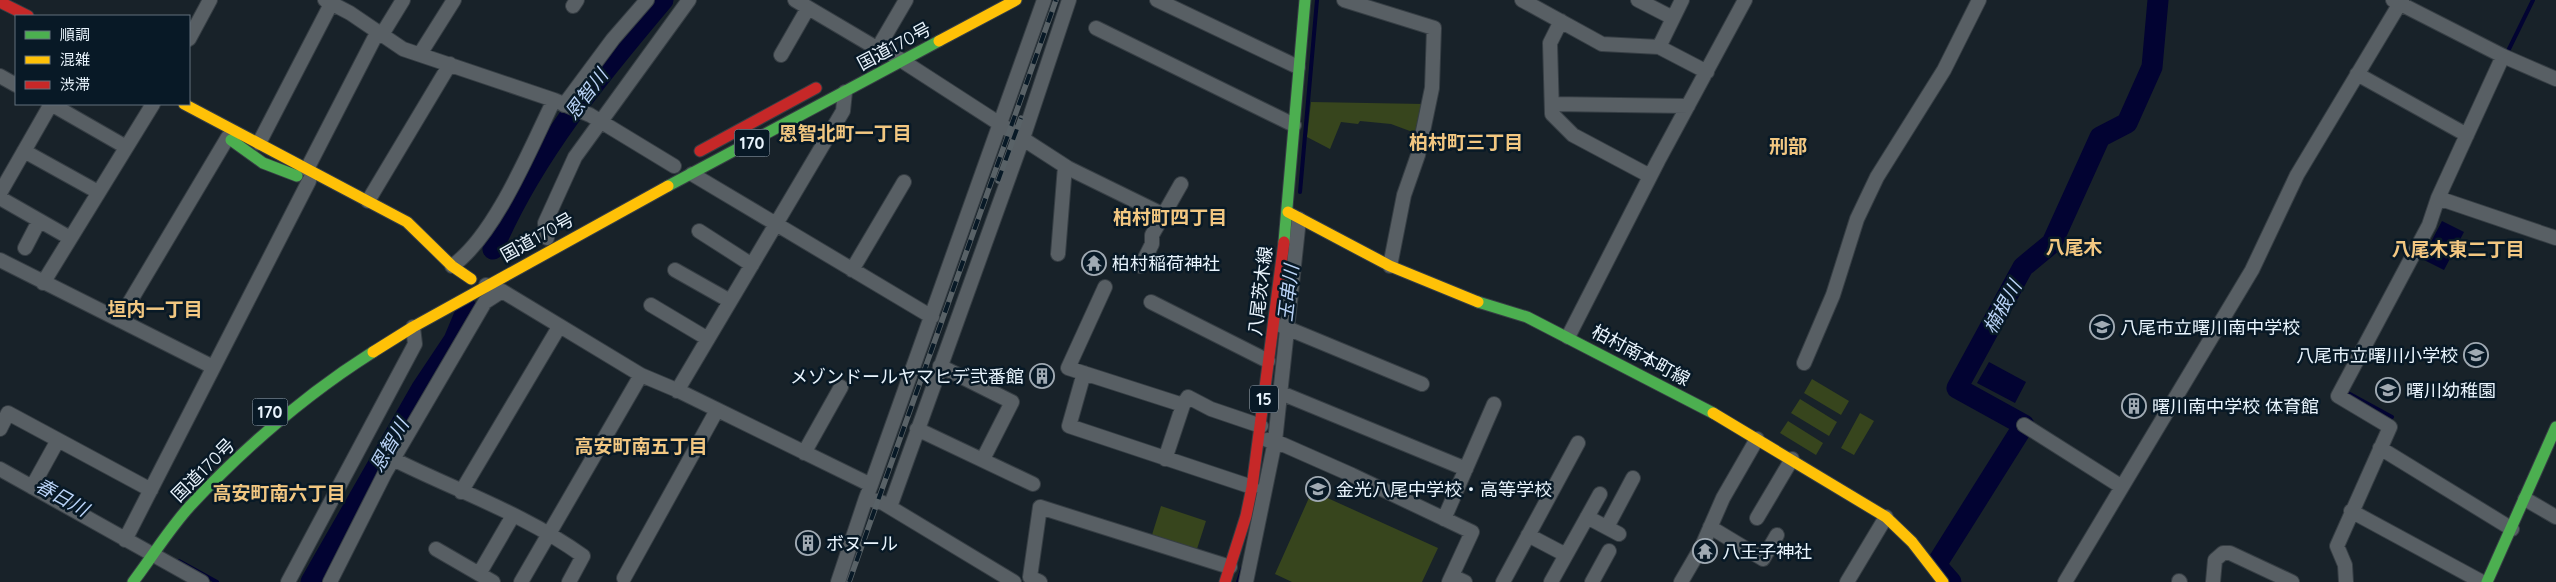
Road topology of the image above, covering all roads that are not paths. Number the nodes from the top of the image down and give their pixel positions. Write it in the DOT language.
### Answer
graph roads {
  1 [pos="210,0"];
  2 [pos="403,0"];
  3 [pos="454,0"];
  4 [pos="646,0"];
  5 [pos="689,0"];
  6 [pos="795,0"];
  7 [pos="906,0"];
  8 [pos="1016,0"];
  9 [pos="1044,0"];
  10 [pos="1069,0"];
  11 [pos="1157,0"];
  12 [pos="1305,0"];
  13 [pos="1344,0"];
  14 [pos="1522,0"];
  15 [pos="1638,0"];
  16 [pos="1682,0"];
  17 [pos="1745,0"];
  18 [pos="1979,0"];
  19 [pos="2399,1"];
  20 [pos="0,2"];
  21 [pos="337,3"];
  22 [pos="808,8"];
  23 [pos="26,15"];
  24 [pos="1672,18"];
  25 [pos="1562,21"];
  26 [pos="1096,28"];
  27 [pos="379,34"];
  28 [pos="190,37"];
  29 [pos="900,43"];
  30 [pos="1659,47"];
  31 [pos="885,52"];
  32 [pos="420,54"];
  33 [pos="780,55"];
  34 [pos="2503,56"];
  35 [pos="869,60"];
  36 [pos="903,61"];
  37 [pos="450,64"];
  38 [pos="1298,67"];
  39 [pos="1707,72"];
  40 [pos="2358,74"];
  41 [pos="0,76"];
  42 [pos="2556,79"];
  43 [pos="826,82"];
  44 [pos="15,84"];
  45 [pos="845,92"];
  46 [pos="562,104"];
  47 [pos="1552,104"];
  48 [pos="50,105"];
  49 [pos="53,105"];
  50 [pos="152,105"];
  51 [pos="180,105"];
  52 [pos="186,105"];
  53 [pos="1688,106"];
  54 [pos="595,117"];
  55 [pos="1001,123"];
  56 [pos="1294,125"];
  57 [pos="2467,136"];
  58 [pos="228,137"];
  59 [pos="1023,138"];
  60 [pos="259,143"];
  61 [pos="126,147"];
  62 [pos="24,151"];
  63 [pos="682,162"];
  64 [pos="1065,166"];
  65 [pos="660,174"];
  66 [pos="692,174"];
  67 [pos="308,175"];
  68 [pos="1650,176"];
  69 [pos="904,182"];
  70 [pos="1181,184"];
  71 [pos="98,192"];
  72 [pos="0,193"];
  73 [pos="0,198"];
  74 [pos="2438,198"];
  75 [pos="366,200"];
  76 [pos="1164,215"];
  77 [pos="1293,215"];
  78 [pos="40,221"];
  79 [pos="776,224"];
  80 [pos="699,231"];
  81 [pos="70,238"];
  82 [pos="547,238"];
  83 [pos="2556,238"];
  84 [pos="25,248"];
  85 [pos="1058,254"];
  86 [pos="0,260"];
  87 [pos="752,265"];
  88 [pos="452,266"];
  89 [pos="1141,266"];
  90 [pos="1390,266"];
  91 [pos="675,270"];
  92 [pos="852,270"];
  93 [pos="474,279"];
  94 [pos="43,283"];
  95 [pos="1105,287"];
  96 [pos="502,292"];
  97 [pos="730,301"];
  98 [pos="1151,302"];
  99 [pos="651,305"];
  100 [pos="932,317"];
  101 [pos="119,320"];
  102 [pos="1282,326"];
  103 [pos="413,327"];
  104 [pos="559,327"];
  105 [pos="1568,337"];
  106 [pos="708,339"];
  107 [pos="1268,361"];
  108 [pos="1804,363"];
  109 [pos="940,366"];
  110 [pos="213,367"];
  111 [pos="1084,374"];
  112 [pos="641,375"];
  113 [pos="1422,384"];
  114 [pos="841,388"];
  115 [pos="677,391"];
  116 [pos="1281,393"];
  117 [pos="1494,404"];
  118 [pos="1184,405"];
  119 [pos="717,410"];
  120 [pos="2024,425"];
  121 [pos="0,429"];
  122 [pos="917,429"];
  123 [pos="2555,433"];
  124 [pos="1266,437"];
  125 [pos="1757,439"];
  126 [pos="58,440"];
  127 [pos="1578,443"];
  128 [pos="232,447"];
  129 [pos="2380,448"];
  130 [pos="804,452"];
  131 [pos="1165,458"];
  132 [pos="393,459"];
  133 [pos="1792,459"];
  134 [pos="983,460"];
  135 [pos="0,469"];
  136 [pos="1466,469"];
  137 [pos="1633,478"];
  138 [pos="1033,484"];
  139 [pos="32,487"];
  140 [pos="2122,487"];
  141 [pos="1252,488"];
  142 [pos="151,490"];
  143 [pos="461,492"];
  144 [pos="869,492"];
  145 [pos="1600,494"];
  146 [pos="2525,500"];
  147 [pos="890,507"];
  148 [pos="2352,511"];
  149 [pos="1587,517"];
  150 [pos="1886,517"];
  151 [pos="2556,517"];
  152 [pos="1757,518"];
  153 [pos="511,519"];
  154 [pos="1444,519"];
  155 [pos="1710,527"];
  156 [pos="2512,529"];
  157 [pos="550,533"];
  158 [pos="1528,535"];
  159 [pos="1777,535"];
  160 [pos="126,540"];
  161 [pos="149,544"];
  162 [pos="436,549"];
  163 [pos="1609,551"];
  164 [pos="1566,556"];
  165 [pos="132,561"];
  166 [pos="1230,567"];
  167 [pos="1934,570"];
  168 [pos="624,578"];
  169 [pos="487,579"];
  170 [pos="1450,579"];
  171 [pos="133,582"];
  172 [pos="202,582"];
  173 [pos="288,582"];
  174 [pos="330,582"];
  175 [pos="521,582"];
  176 [pos="569,582"];
  177 [pos="838,582"];
  178 [pos="1014,582"];
  179 [pos="1040,582"];
  180 [pos="1225,582"];
  181 [pos="1246,582"];
  182 [pos="1465,582"];
  183 [pos="1503,582"];
  184 [pos="1551,582"];
  185 [pos="1592,582"];
  186 [pos="1681,582"];
  187 [pos="1847,582"];
  188 [pos="1925,582"];
  189 [pos="1944,582"];
  190 [pos="2065,582"];
  191 [pos="2212,582"];
  192 [pos="2292,582"];
  193 [pos="2346,582"];
  194 [pos="2482,582"];
  195 [pos="2486,582"];
  1 -- 28 [label="street"];
  2 -- 27 [label="street"];
  3 -- 32 [label="street"];
  4 -- 46 [label="street"];
  5 -- 54 [label="street"];
  6 -- 22 [label="street"];
  7 -- 31 [label="street"];
  8 -- 36 [label="main road, 国道170号 / 170"];
  9 -- 55 [label="street"];
  10 -- 59 [label="street"];
  11 -- 38 [label="street"];
  12 -- 38 [label="main road"];
  13 -- 90 [label="street"];
  14 -- 25 [label="street"];
  15 -- 24 [label="street"];
  16 -- 24 [label="street"];
  17 -- 39 [label="street"];
  18 -- 108 [label="street"];
  19 -- 34 [label="street"];
  19 -- 40 [label="street"];
  20 -- 23 [label="main road"];
  21 -- 27 [label="street"];
  21 -- 60 [label="street"];
  22 -- 31 [label="street"];
  22 -- 33 [label="street"];
  24 -- 30 [label="street"];
  25 -- 30 [label="street"];
  25 -- 47 [label="street"];
  26 -- 56 [label="street"];
  27 -- 32 [label="street"];
  27 -- 67 [label="street"];
  29 -- 31 [label="main road, 国道170号"];
  30 -- 39 [label="street"];
  31 -- 35 [label="main road, 国道170号"];
  31 -- 36 [label="street"];
  32 -- 37 [label="street"];
  34 -- 42 [label="street"];
  34 -- 57 [label="street"];
  36 -- 45 [label="main road, 国道170号 / 170"];
  36 -- 55 [label="street"];
  37 -- 46 [label="street"];
  37 -- 75 [label="street"];
  38 -- 56 [label="main road"];
  39 -- 53 [label="street"];
  40 -- 57 [label="street"];
  40 -- 140 [label="street"];
  41 -- 44 [label="street"];
  43 -- 63 [label="main road, 170"];
  45 -- 66 [label="main road, 国道170号 / 170"];
  45 -- 79 [label="street"];
  46 -- 54 [label="street"];
  46 -- 88 [label="street"];
  47 -- 53 [label="street"];
  47 -- 68 [label="street"];
  48 -- 62 [label="street"];
  49 -- 61 [label="street"];
  50 -- 61 [label="street"];
  51 -- 58 [label="main road"];
  52 -- 60 [label="main road"];
  53 -- 68 [label="street"];
  54 -- 63 [label="street"];
  54 -- 82 [label="street"];
  55 -- 59 [label="street"];
  55 -- 100 [label="street"];
  56 -- 77 [label="main road"];
  57 -- 74 [label="street"];
  58 -- 67 [label="main road"];
  58 -- 101 [label="street"];
  59 -- 64 [label="street"];
  59 -- 109 [label="street"];
  60 -- 67 [label="main road"];
  61 -- 71 [label="street"];
  62 -- 71 [label="street"];
  62 -- 72 [label="street"];
  63 -- 65 [label="main road, 170"];
  64 -- 76 [label="street"];
  64 -- 85 [label="street"];
  66 -- 79 [label="street"];
  66 -- 93 [label="main road, 国道170号 / 170"];
  67 -- 75 [label="main road"];
  67 -- 110 [label="street"];
  68 -- 105 [label="street"];
  69 -- 92 [label="street"];
  70 -- 76 [label="street"];
  71 -- 81 [label="street"];
  73 -- 78 [label="street"];
  74 -- 83 [label="street"];
  74 -- 129 [label="street"];
  75 -- 88 [label="main road"];
  76 -- 89 [label="street"];
  77 -- 90 [label="main road, 柏村南本町線"];
  77 -- 102 [label="street"];
  78 -- 81 [label="street"];
  78 -- 84 [label="street"];
  79 -- 87 [label="street"];
  79 -- 92 [label="street"];
  80 -- 87 [label="street"];
  81 -- 94 [label="street"];
  86 -- 94 [label="street"];
  87 -- 97 [label="street"];
  88 -- 93 [label="main road"];
  90 -- 105 [label="main road, 柏村南本町線"];
  91 -- 97 [label="street"];
  92 -- 100 [label="street"];
  93 -- 96 [label="street"];
  93 -- 103 [label="main road, 国道170号 / 170"];
  94 -- 101 [label="street"];
  95 -- 111 [label="street"];
  96 -- 104 [label="street"];
  96 -- 132 [label="street"];
  97 -- 106 [label="street"];
  98 -- 107 [label="street"];
  99 -- 106 [label="street"];
  100 -- 144 [label="street"];
  101 -- 110 [label="street"];
  102 -- 107 [label="main road, 八尾茨木線 / 15"];
  102 -- 113 [label="street"];
  102 -- 116 [label="street"];
  103 -- 161 [label="main road, 国道170号 / 170"];
  103 -- 173 [label="street"];
  104 -- 112 [label="street"];
  104 -- 143 [label="street"];
  105 -- 125 [label="main road, 柏村南本町線"];
  106 -- 115 [label="street"];
  107 -- 124 [label="main road, 八尾茨木線 / 15"];
  109 -- 122 [label="street"];
  109 -- 134 [label="street"];
  110 -- 142 [label="street"];
  111 -- 118 [label="street"];
  111 -- 131 [label="street"];
  112 -- 115 [label="street"];
  112 -- 157 [label="street"];
  114 -- 130 [label="street"];
  115 -- 119 [label="street"];
  116 -- 124 [label="street"];
  116 -- 136 [label="street"];
  117 -- 136 [label="street"];
  118 -- 124 [label="street"];
  118 -- 131 [label="street"];
  119 -- 130 [label="street"];
  119 -- 168 [label="street"];
  120 -- 140 [label="street"];
  121 -- 126 [label="street"];
  122 -- 134 [label="street"];
  122 -- 147 [label="street"];
  123 -- 146 [label="main road"];
  124 -- 141 [label="main road, 八尾茨木線 / 15"];
  124 -- 154 [label="street"];
  124 -- 181 [label="street"];
  125 -- 133 [label="main road, 柏村南本町線"];
  125 -- 155 [label="street"];
  126 -- 139 [label="street"];
  126 -- 142 [label="street"];
  127 -- 158 [label="street"];
  128 -- 161 [label="main road, 国道170号 / 170"];
  129 -- 148 [label="street"];
  129 -- 156 [label="street"];
  130 -- 144 [label="street"];
  131 -- 141 [label="street"];
  132 -- 143 [label="street"];
  132 -- 174 [label="street"];
  133 -- 150 [label="main road, 柏村南本町線"];
  133 -- 152 [label="street"];
  134 -- 138 [label="street"];
  135 -- 139 [label="street"];
  136 -- 154 [label="street"];
  137 -- 149 [label="street"];
  139 -- 160 [label="street"];
  140 -- 190 [label="street"];
  141 -- 166 [label="main road, 八尾茨木線 / 15"];
  142 -- 160 [label="street"];
  143 -- 157 [label="street"];
  144 -- 147 [label="street"];
  144 -- 177 [label="street"];
  145 -- 149 [label="street"];
  146 -- 151 [label="street"];
  146 -- 156 [label="main road"];
  147 -- 178 [label="street"];
  148 -- 193 [label="street"];
  148 -- 194 [label="street"];
  149 -- 164 [label="street"];
  150 -- 167 [label="main road, 柏村南本町線"];
  150 -- 187 [label="street"];
  153 -- 169 [label="street"];
  154 -- 170 [label="street"];
  155 -- 159 [label="street"];
  155 -- 186 [label="street"];
  156 -- 195 [label="main road"];
  157 -- 175 [label="street"];
  157 -- 176 [label="street"];
  158 -- 164 [label="street"];
  158 -- 183 [label="street"];
  160 -- 161 [label="street"];
  161 -- 165 [label="main road, 国道170号 / 170"];
  161 -- 171 [label="main road, 国道170号 / 170"];
  161 -- 172 [label="street"];
  162 -- 169 [label="street"];
  163 -- 185 [label="street"];
  164 -- 184 [label="street"];
  166 -- 179 [label="street"];
  166 -- 180 [label="main road, 八尾茨木線 / 15"];
  167 -- 188 [label="street"];
  167 -- 189 [label="main road, 柏村南本町線"];
  170 -- 182 [label="street"];
  191 -- 192 [label="street"];
}
